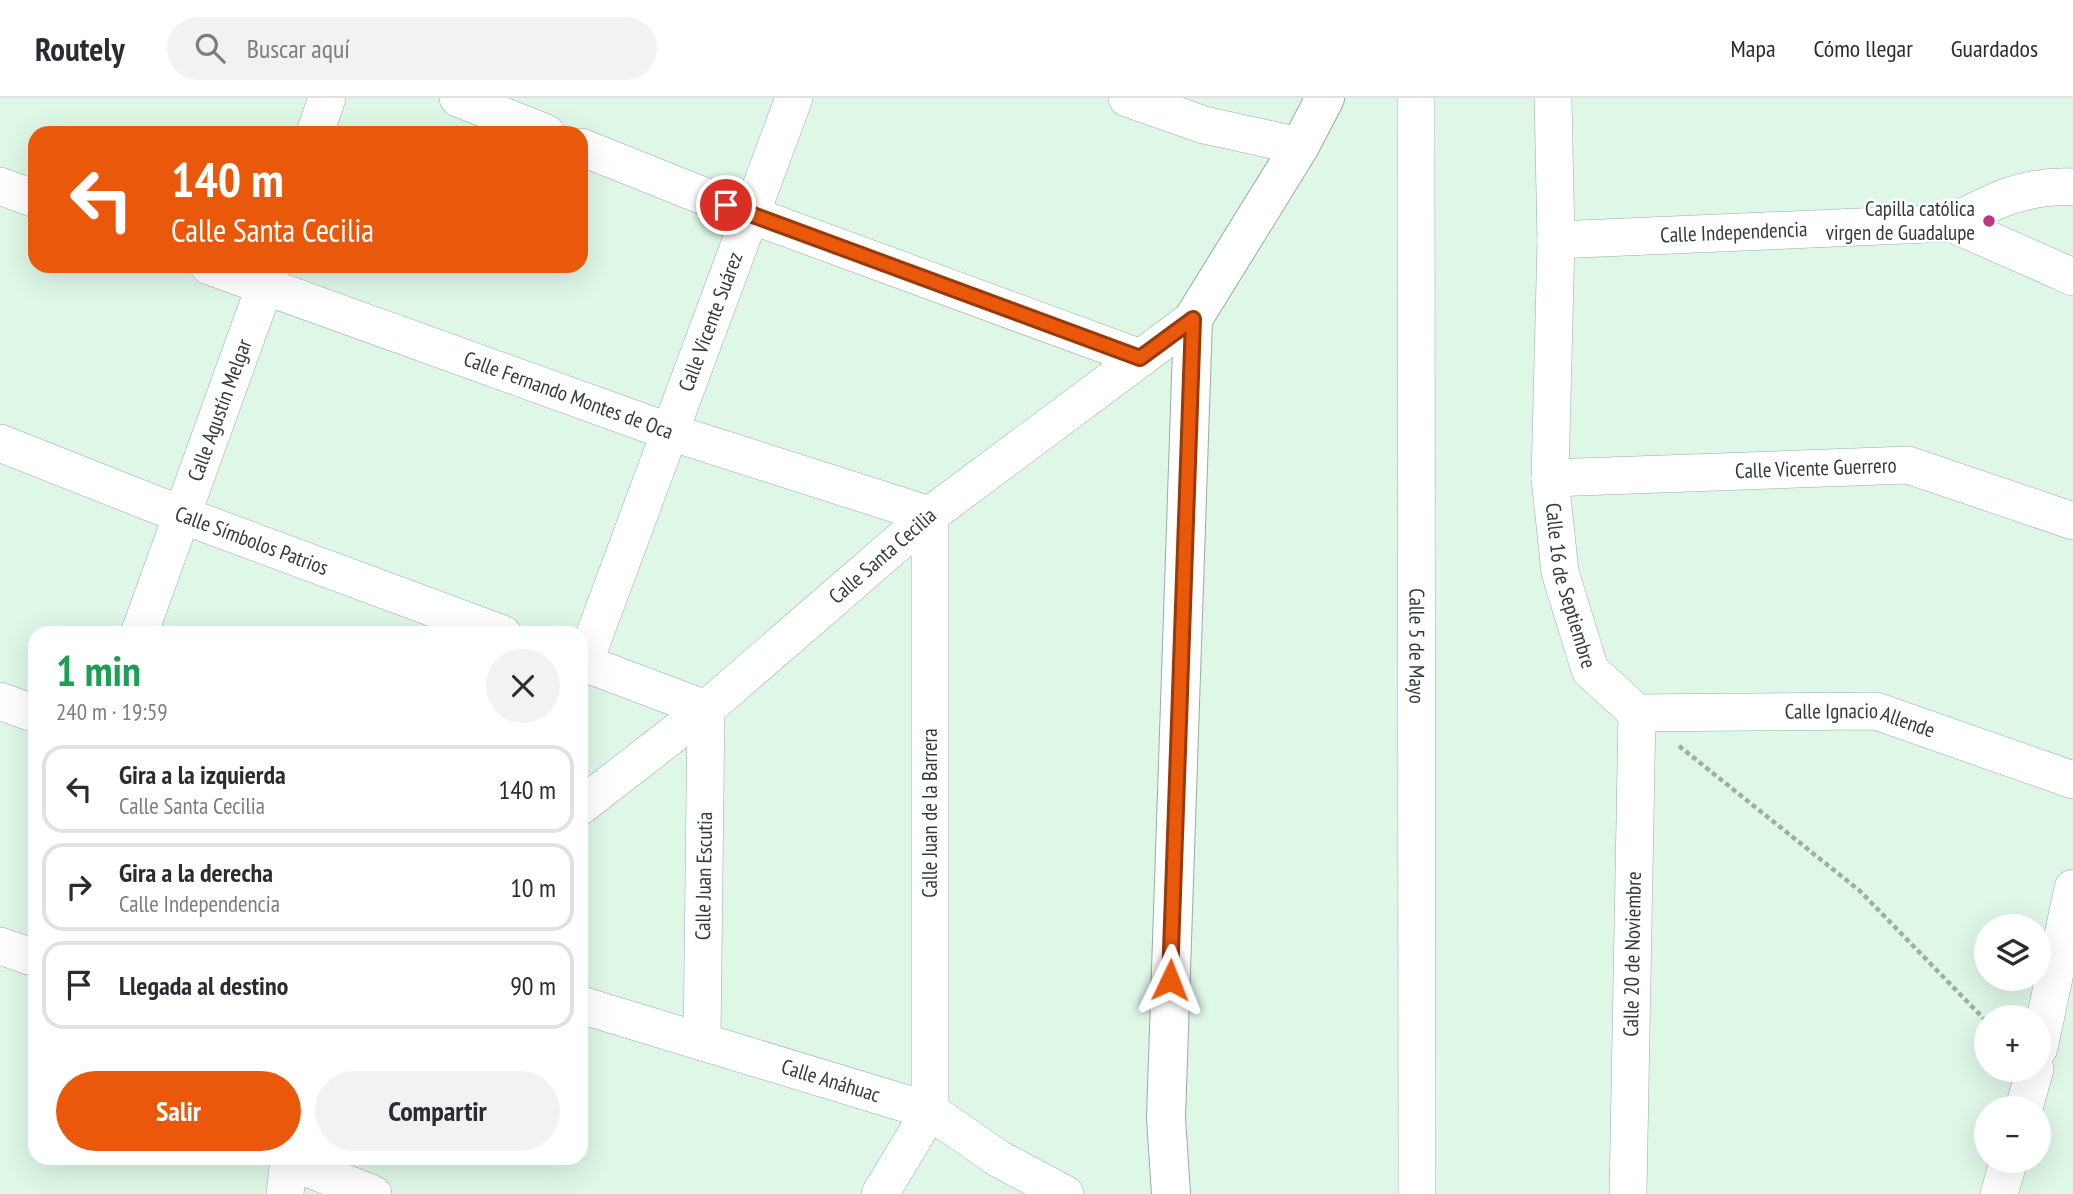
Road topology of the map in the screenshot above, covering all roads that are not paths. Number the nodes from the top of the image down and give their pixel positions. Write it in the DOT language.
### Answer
graph roads {
  1 [pos="327,98"];
  2 [pos="458,98"];
  3 [pos="794,98"];
  4 [pos="1127,98"];
  5 [pos="1325,98"];
  6 [pos="1416,98"];
  7 [pos="1553,98"];
  8 [pos="1199,112"];
  9 [pos="317,126"];
  10 [pos="528,126"];
  11 [pos="1300,146"];
  12 [pos="588,150"];
  13 [pos="0,186"];
  14 [pos="2073,187"];
  15 [pos="28,196"];
  16 [pos="751,215"];
  17 [pos="1951,223"];
  18 [pos="1556,240"];
  19 [pos="247,273"];
  20 [pos="269,277"];
  21 [pos="2073,277"];
  22 [pos="1193,319"];
  23 [pos="1140,358"];
  24 [pos="670,432"];
  25 [pos="0,443"];
  26 [pos="1550,478"];
  27 [pos="182,515"];
  28 [pos="930,515"];
  29 [pos="2073,521"];
  30 [pos="142,626"];
  31 [pos="481,626"];
  32 [pos="588,647"];
  33 [pos="588,665"];
  34 [pos="0,701"];
  35 [pos="706,709"];
  36 [pos="28,711"];
  37 [pos="1637,713"];
  38 [pos="2073,780"];
  39 [pos="588,801"];
  40 [pos="2073,888"];
  41 [pos="0,946"];
  42 [pos="28,956"];
  43 [pos="2061,997"];
  44 [pos="588,1006"];
  45 [pos="2051,1020"];
  46 [pos="702,1042"];
  47 [pos="930,1111"];
  48 [pos="288,1171"];
  49 [pos="2005,1173"];
  50 [pos="373,1194"];
  51 [pos="880,1194"];
  52 [pos="1065,1194"];
  53 [pos="1171,1194"];
  54 [pos="1416,1194"];
  55 [pos="1628,1194"];
  56 [pos="1999,1194"];
  1 -- 9 [label="street"];
  2 -- 10 [label="street"];
  3 -- 16 [label="street, Calle Vicente Suárez"];
  4 -- 8 [label="street"];
  5 -- 11 [label="main road"];
  6 -- 54 [label="street, Calle 5 de Mayo"];
  7 -- 18 [label="street, Calle 16 de Septiembre"];
  8 -- 11 [label="street"];
  11 -- 22 [label="main road"];
  12 -- 16 [label="street"];
  13 -- 15 [label="street"];
  14 -- 17 [label="street, Calle Independencia"];
  16 -- 23 [label="street"];
  16 -- 24 [label="street, Calle Vicente Suárez"];
  17 -- 18 [label="street, Calle Independencia"];
  17 -- 21 [label="street"];
  18 -- 26 [label="street, Calle 16 de Septiembre"];
  19 -- 20 [label="street, Calle Fernando Montes de Oca"];
  20 -- 24 [label="street, Calle Fernando Montes de Oca"];
  20 -- 27 [label="street, Calle Agustín Melgar"];
  22 -- 23 [label="street, Calle Santa Cecilia"];
  22 -- 53 [label="main road"];
  23 -- 28 [label="street, Calle Santa Cecilia"];
  24 -- 28 [label="street, Calle Fernando Montes de Oca"];
  24 -- 32 [label="street, Calle Vicente Suárez"];
  25 -- 27 [label="street, Calle Símbolos Patrios"];
  26 -- 29 [label="street, Calle Vicente Guerrero"];
  26 -- 37 [label="street, Calle 16 de Septiembre"];
  27 -- 30 [label="street, Calle Agustín Melgar"];
  27 -- 31 [label="street, Calle Símbolos Patrios"];
  28 -- 35 [label="street, Calle Santa Cecilia"];
  28 -- 47 [label="street, Calle Juan de la Barrera"];
  33 -- 35 [label="street"];
  34 -- 36 [label="street"];
  35 -- 39 [label="street, Calle Santa Cecilia"];
  35 -- 46 [label="street, Calle Juan Escutia"];
  37 -- 38 [label="street, Calle Ignacio Allende"];
  37 -- 55 [label="street, Calle 20 de Noviembre"];
  40 -- 43 [label="street"];
  41 -- 42 [label="street"];
  43 -- 45 [label="street"];
  44 -- 46 [label="street, Calle Anáhuac"];
  46 -- 47 [label="street, Calle Anáhuac"];
  47 -- 51 [label="street"];
  47 -- 52 [label="street, Calle Anáhuac"];
  48 -- 50 [label="street"];
  49 -- 56 [label="street"];
}
